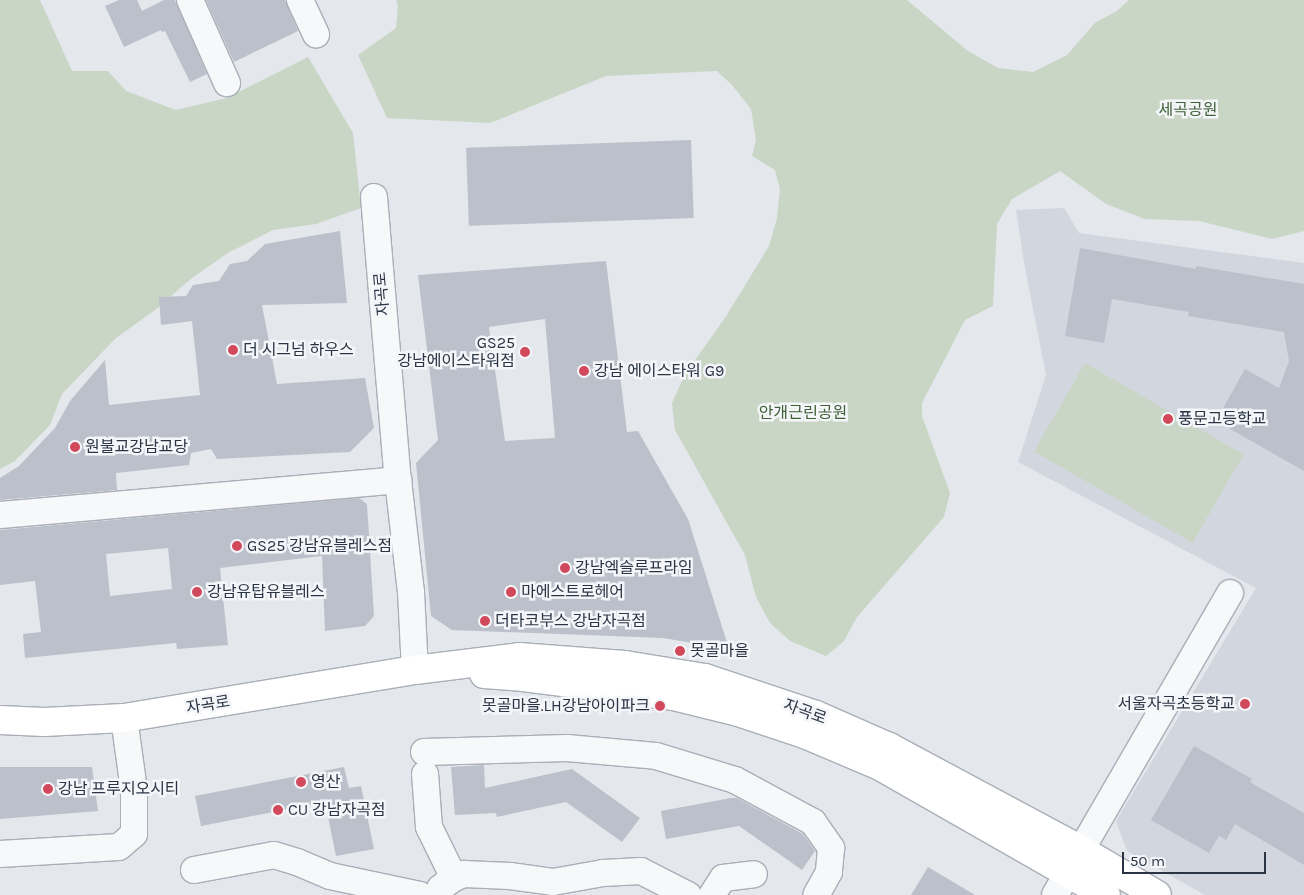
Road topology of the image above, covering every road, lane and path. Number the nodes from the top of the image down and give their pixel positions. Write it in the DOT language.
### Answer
graph roads {
  1 [pos="190,0"];
  2 [pos="300,0"];
  3 [pos="316,35"];
  4 [pos="227,83"];
  5 [pos="374,197"];
  6 [pos="398,480"];
  7 [pos="0,515"];
  8 [pos="1230,593"];
  9 [pos="415,670"];
  10 [pos="124,718"];
  11 [pos="0,720"];
  12 [pos="0,854"];
  13 [pos="194,870"];
  14 [pos="1068,873"];
  15 [pos="754,874"];
  16 [pos="454,878"];
  17 [pos="574,887"];
  18 [pos="420,895"];
  19 [pos="431,895"];
  20 [pos="688,895"];
  21 [pos="712,895"];
  22 [pos="816,895"];
  23 [pos="1106,895"];
  24 [pos="1157,895"];
  1 -- 4 [label="street"];
  2 -- 3 [label="street"];
  5 -- 6 [label="street, 자곡로"];
  6 -- 7 [label="street"];
  6 -- 9 [label="street, 자곡로"];
  8 -- 14 [label="street"];
  9 -- 10 [label="main road, 자곡로"];
  9 -- 14 [label="main road, 자곡로"];
  10 -- 11 [label="main road, 자곡로"];
  10 -- 12 [label="street"];
  13 -- 18 [label="street"];
  14 -- 23 [label="main road, 자곡로"];
  14 -- 24 [label="main road, 자곡로"];
  15 -- 21 [label="street"];
  16 -- 17 [label="street"];
  16 -- 19 [label="street"];
  16 -- 22 [label="street"];
  17 -- 20 [label="street"];
}
